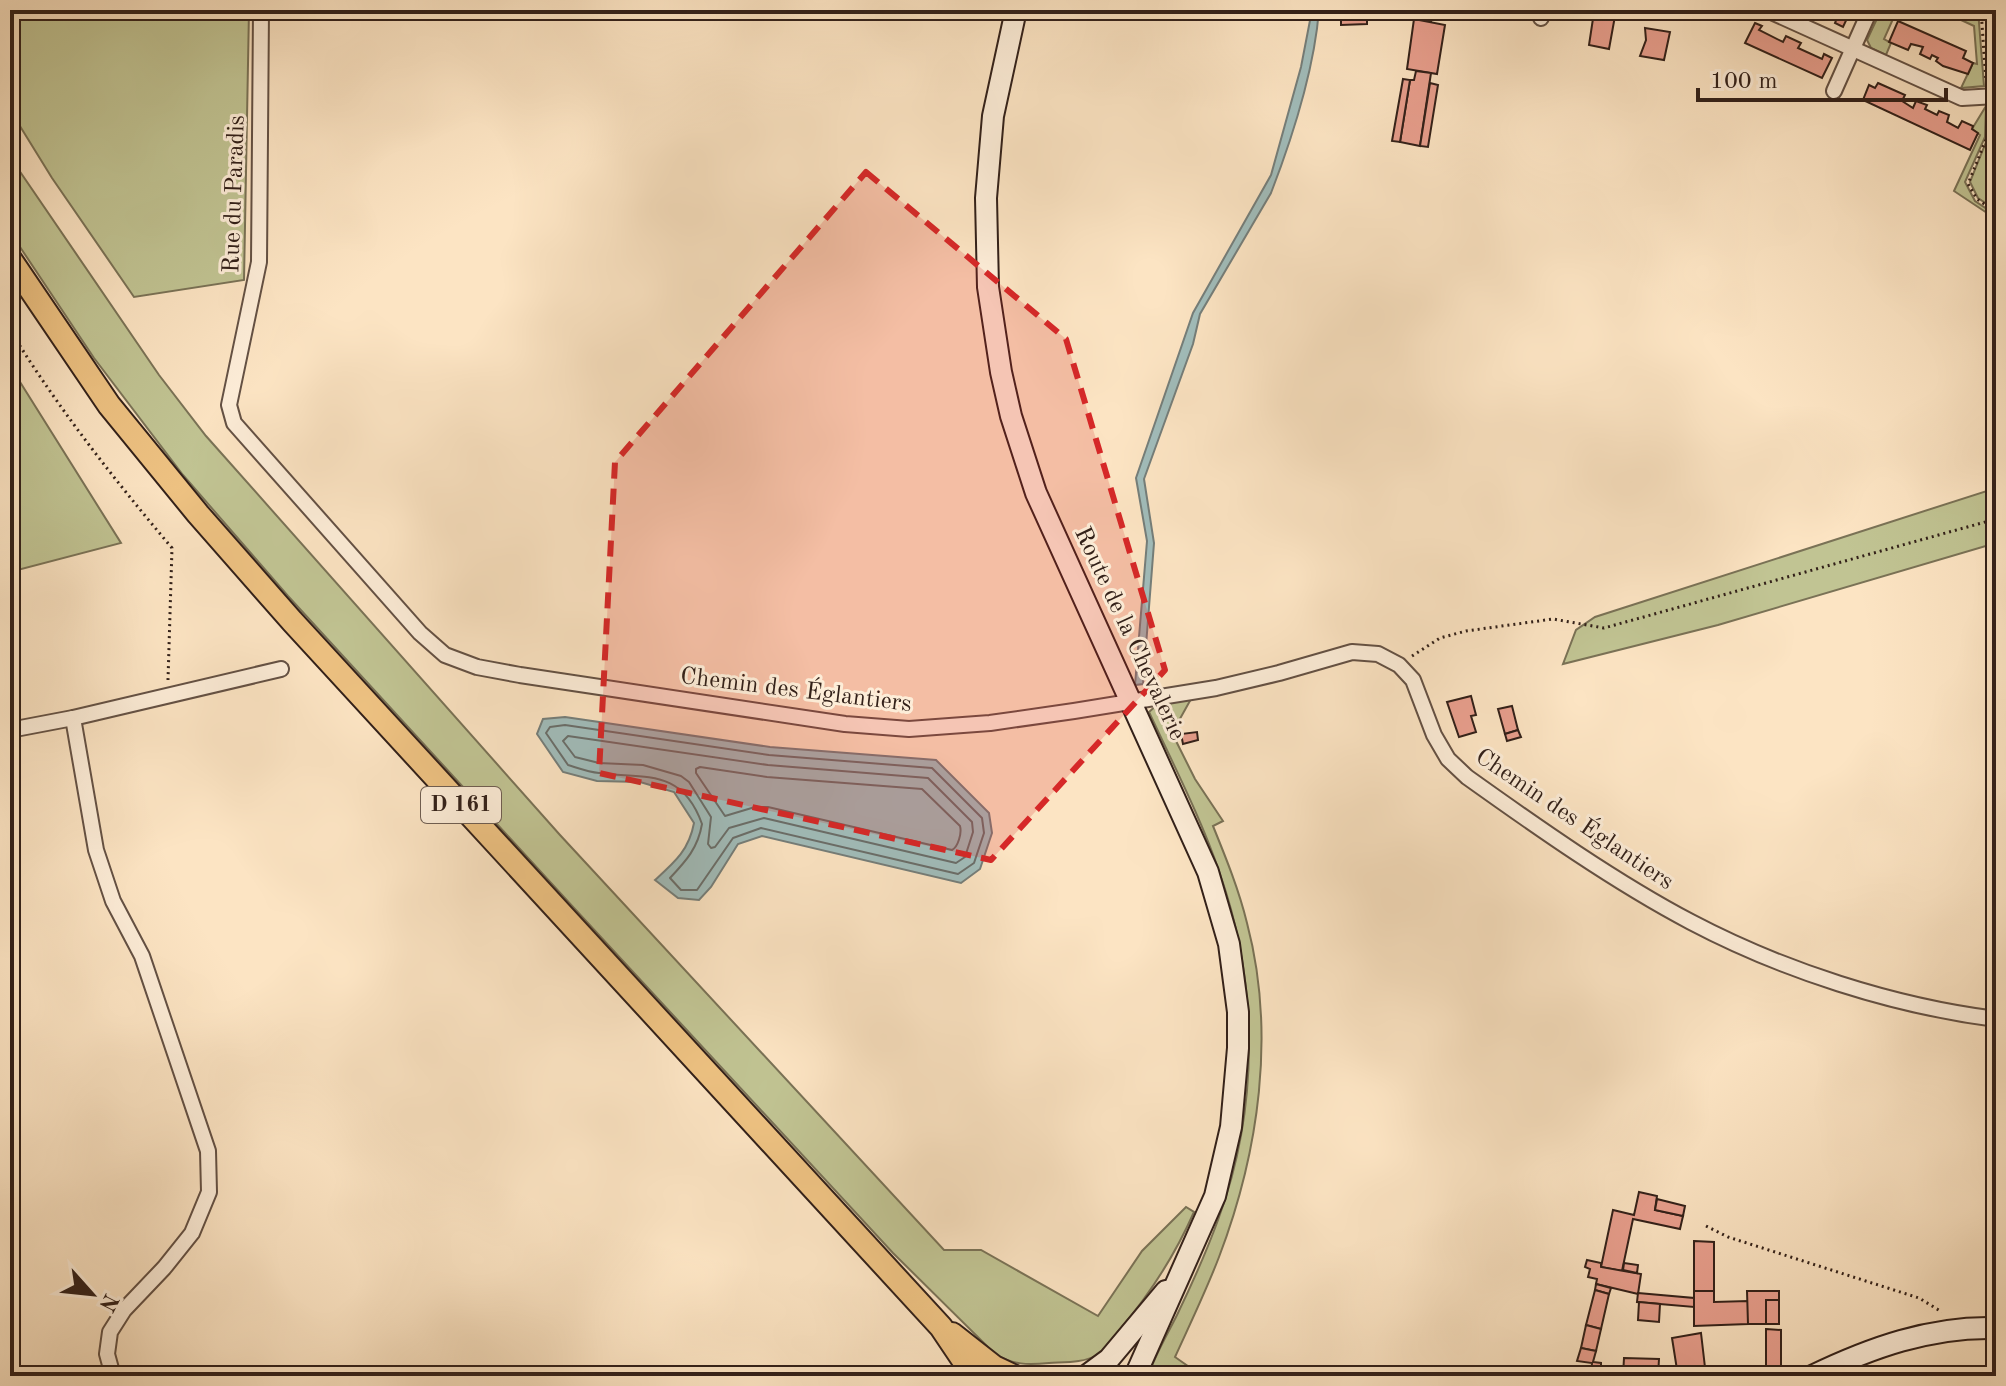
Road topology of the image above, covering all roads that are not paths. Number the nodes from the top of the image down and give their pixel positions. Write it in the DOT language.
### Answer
graph roads {
  1 [pos="261,10"];
  2 [pos="1016,10"];
  3 [pos="1767,10"];
  4 [pos="1870,10"];
  5 [pos="1853,49"];
  6 [pos="1834,91"];
  7 [pos="1992,96"];
  8 [pos="10,259"];
  9 [pos="234,423"];
  10 [pos="281,669"];
  11 [pos="1131,701"];
  12 [pos="73,718"];
  13 [pos="10,730"];
  14 [pos="1996,1019"];
  15 [pos="1183,1269"];
  16 [pos="941,1327"];
  17 [pos="1996,1328"];
  18 [pos="113,1376"];
  19 [pos="974,1376"];
  20 [pos="1013,1376"];
  21 [pos="1086,1376"];
  22 [pos="1135,1376"];
  23 [pos="1812,1376"];
  1 -- 9 [label="street, Rue du Paradis"];
  2 -- 11 [label="street, Route de la Chevalerie"];
  3 -- 5 [label="street"];
  4 -- 5 [label="street"];
  5 -- 6 [label="street"];
  5 -- 7 [label="street"];
  8 -- 16 [label="main road, D 161"];
  9 -- 11 [label="street, Chemin des Églantiers"];
  10 -- 12 [label="street"];
  11 -- 14 [label="street, Chemin des Églantiers"];
  11 -- 15 [label="street, Route de la Chevalerie"];
  12 -- 13 [label="street"];
  12 -- 18 [label="street"];
  15 -- 21 [label="street, Route de la Chevalerie"];
  15 -- 22 [label="street, Route de la Chevalerie"];
  16 -- 19 [label="main road, D 161"];
  16 -- 20 [label="main road, D 161"];
  17 -- 23 [label="street"];
}
